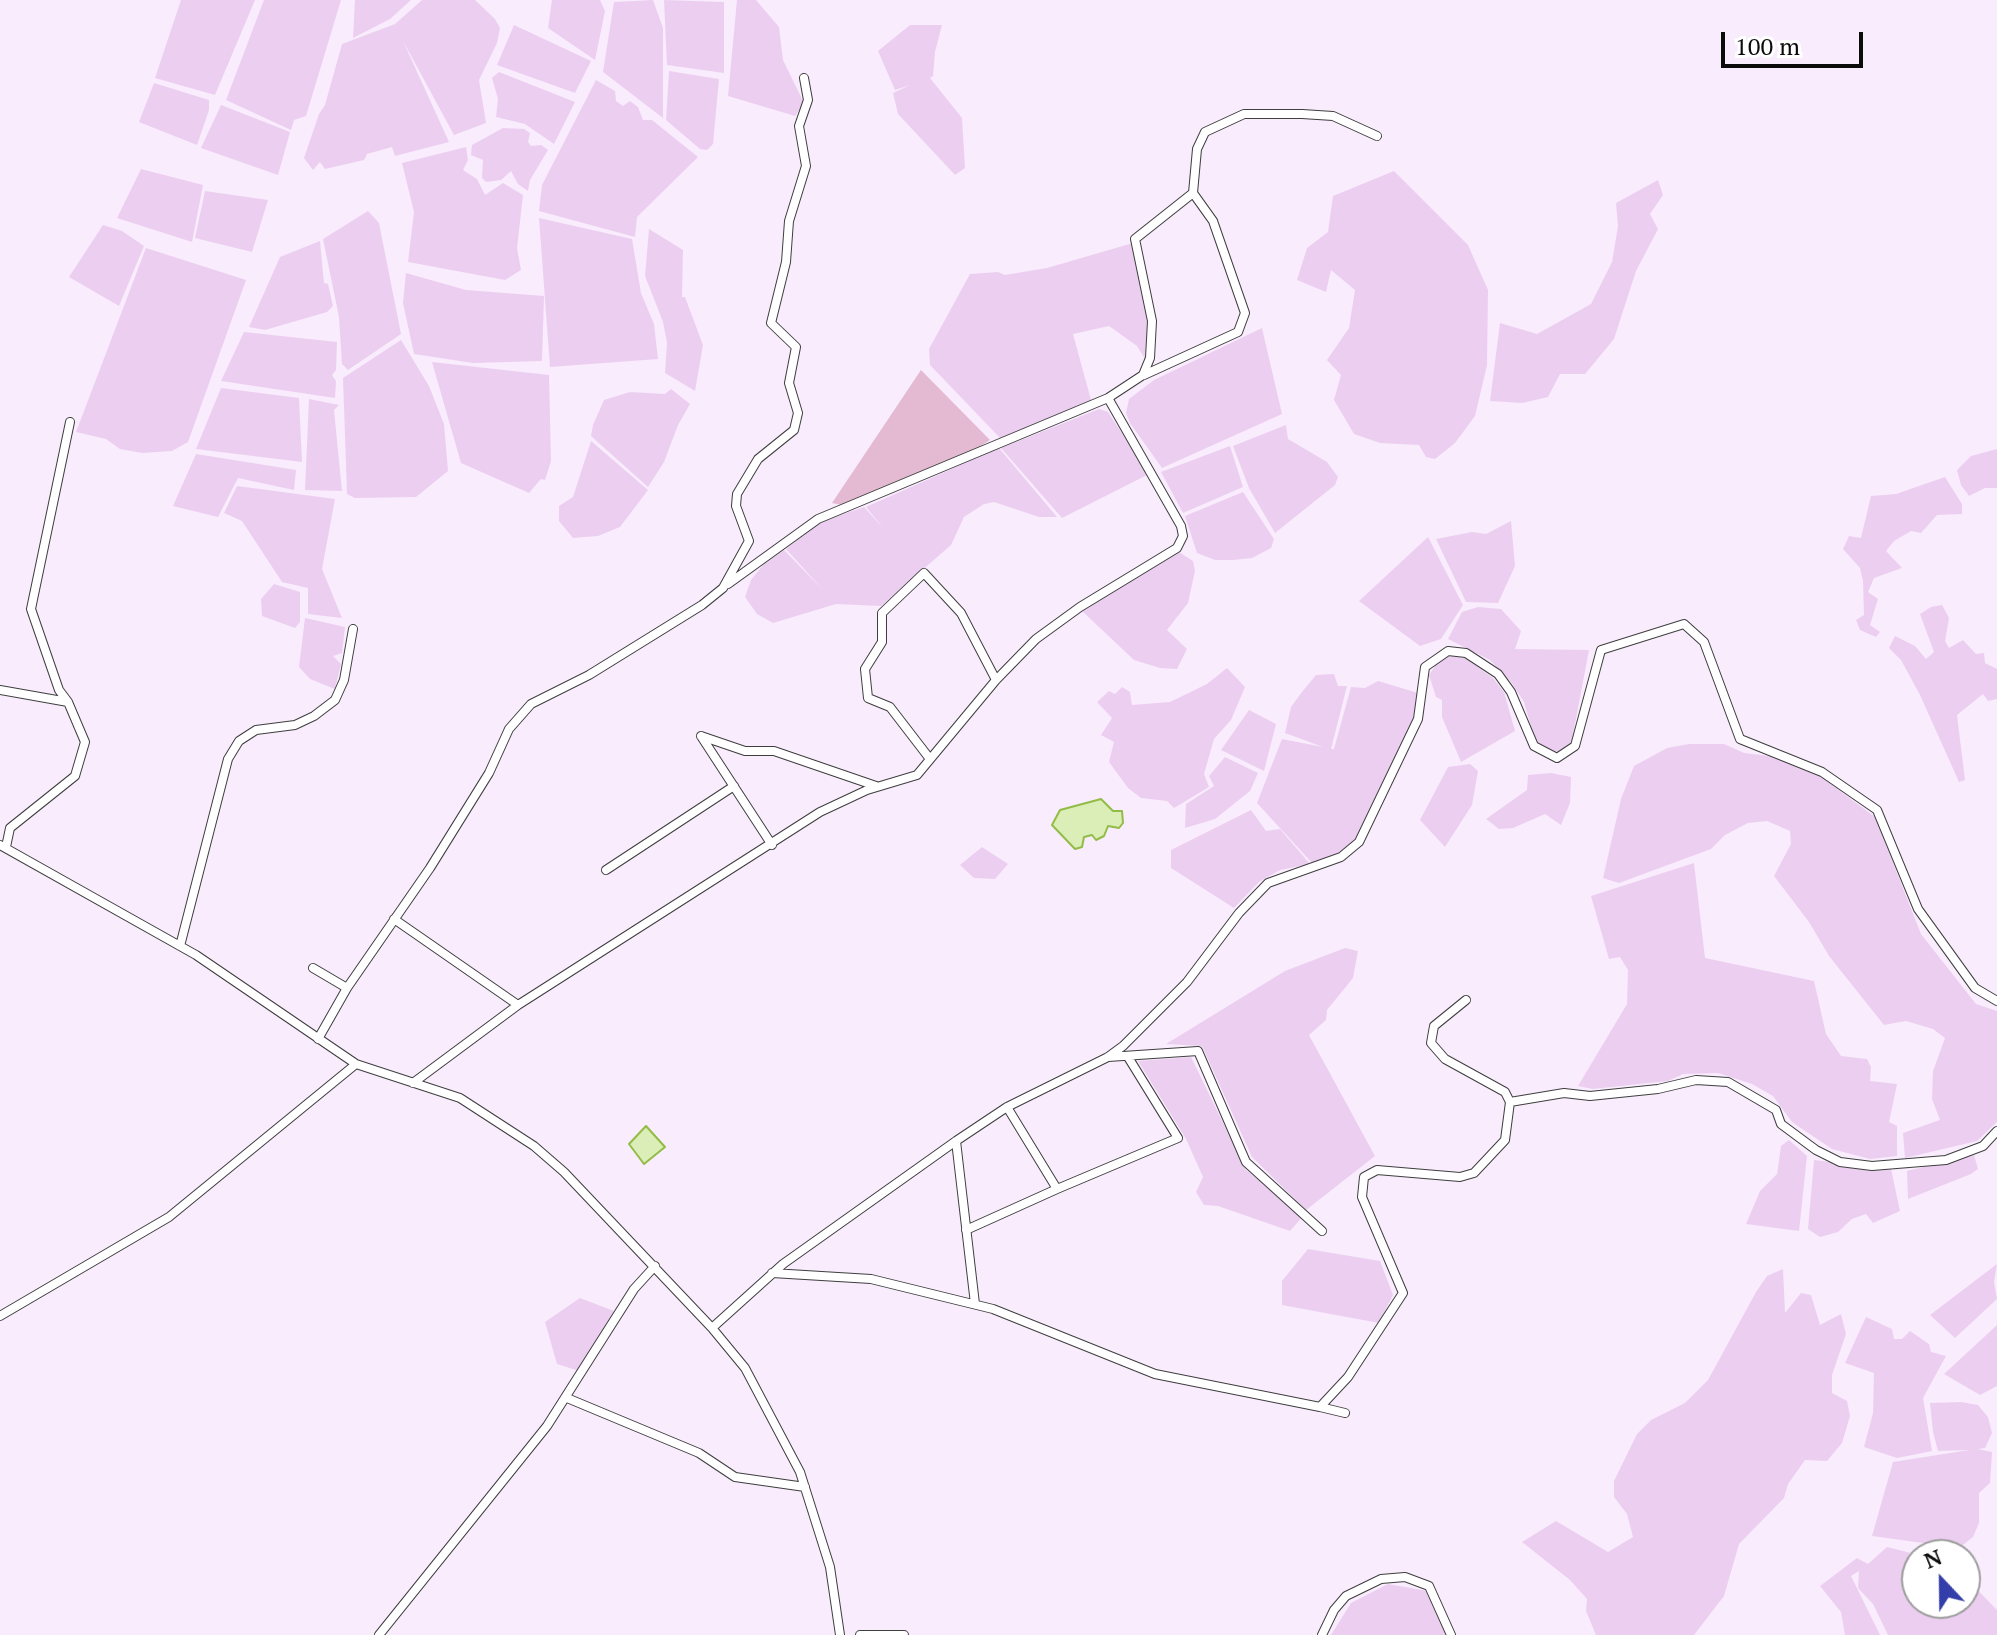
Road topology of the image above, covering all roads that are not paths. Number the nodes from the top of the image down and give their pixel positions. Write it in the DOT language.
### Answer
graph roads {
  1 [pos="804,78"];
  2 [pos="1377,136"];
  3 [pos="1193,193"];
  4 [pos="1143,375"];
  5 [pos="1108,398"];
  6 [pos="70,422"];
  7 [pos="723,588"];
  8 [pos="353,629"];
  9 [pos="996,680"];
  10 [pos="0,690"];
  11 [pos="68,702"];
  12 [pos="930,759"];
  13 [pos="734,786"];
  14 [pos="879,787"];
  15 [pos="772,845"];
  16 [pos="3,846"];
  17 [pos="606,870"];
  18 [pos="394,919"];
  19 [pos="180,946"];
  20 [pos="313,968"];
  21 [pos="347,988"];
  22 [pos="1466,1000"];
  23 [pos="1997,1001"];
  24 [pos="518,1005"];
  25 [pos="318,1039"];
  26 [pos="1108,1057"];
  27 [pos="1128,1057"];
  28 [pos="356,1064"];
  29 [pos="413,1083"];
  30 [pos="1510,1102"];
  31 [pos="1007,1107"];
  32 [pos="1997,1131"];
  33 [pos="956,1141"];
  34 [pos="1057,1189"];
  35 [pos="966,1230"];
  36 [pos="1322,1231"];
  37 [pos="655,1266"];
  38 [pos="772,1273"];
  39 [pos="975,1304"];
  40 [pos="0,1316"];
  41 [pos="712,1328"];
  42 [pos="567,1398"];
  43 [pos="1320,1407"];
  44 [pos="1345,1413"];
  45 [pos="805,1487"];
  46 [pos="379,1635"];
  47 [pos="840,1635"];
  48 [pos="860,1635"];
  49 [pos="904,1635"];
  50 [pos="1322,1635"];
  51 [pos="1451,1635"];
  1 -- 7 [label="street"];
  2 -- 3 [label="street"];
  3 -- 4 [label="street"];
  3 -- 4 [label="street"];
  4 -- 5 [label="street"];
  5 -- 7 [label="street"];
  5 -- 9 [label="street"];
  6 -- 11 [label="street"];
  7 -- 18 [label="street"];
  8 -- 19 [label="street"];
  9 -- 12 [label="street"];
  9 -- 12 [label="street"];
  10 -- 11 [label="street"];
  11 -- 16 [label="street"];
  12 -- 14 [label="street"];
  13 -- 14 [label="street"];
  13 -- 15 [label="street"];
  13 -- 17 [label="street"];
  14 -- 15 [label="street"];
  15 -- 24 [label="street"];
  16 -- 19 [label="street"];
  18 -- 21 [label="street"];
  18 -- 24 [label="street"];
  19 -- 25 [label="street"];
  20 -- 21 [label="street"];
  21 -- 25 [label="street"];
  22 -- 30 [label="street"];
  23 -- 26 [label="street"];
  24 -- 29 [label="street"];
  25 -- 28 [label="street"];
  26 -- 27 [label="street"];
  26 -- 31 [label="street"];
  27 -- 34 [label="street"];
  27 -- 36 [label="street"];
  28 -- 29 [label="street"];
  28 -- 40 [label="street"];
  29 -- 37 [label="street"];
  30 -- 32 [label="street"];
  30 -- 43 [label="street"];
  31 -- 33 [label="street"];
  31 -- 34 [label="street"];
  33 -- 35 [label="street"];
  33 -- 38 [label="street"];
  34 -- 35 [label="street"];
  35 -- 39 [label="street"];
  37 -- 41 [label="street"];
  37 -- 42 [label="street"];
  38 -- 39 [label="street"];
  38 -- 41 [label="street"];
  39 -- 43 [label="street"];
  41 -- 45 [label="street"];
  42 -- 45 [label="street"];
  42 -- 46 [label="street"];
  43 -- 44 [label="street"];
  45 -- 47 [label="street"];
  48 -- 49 [label="street"];
  50 -- 51 [label="street"];
}
